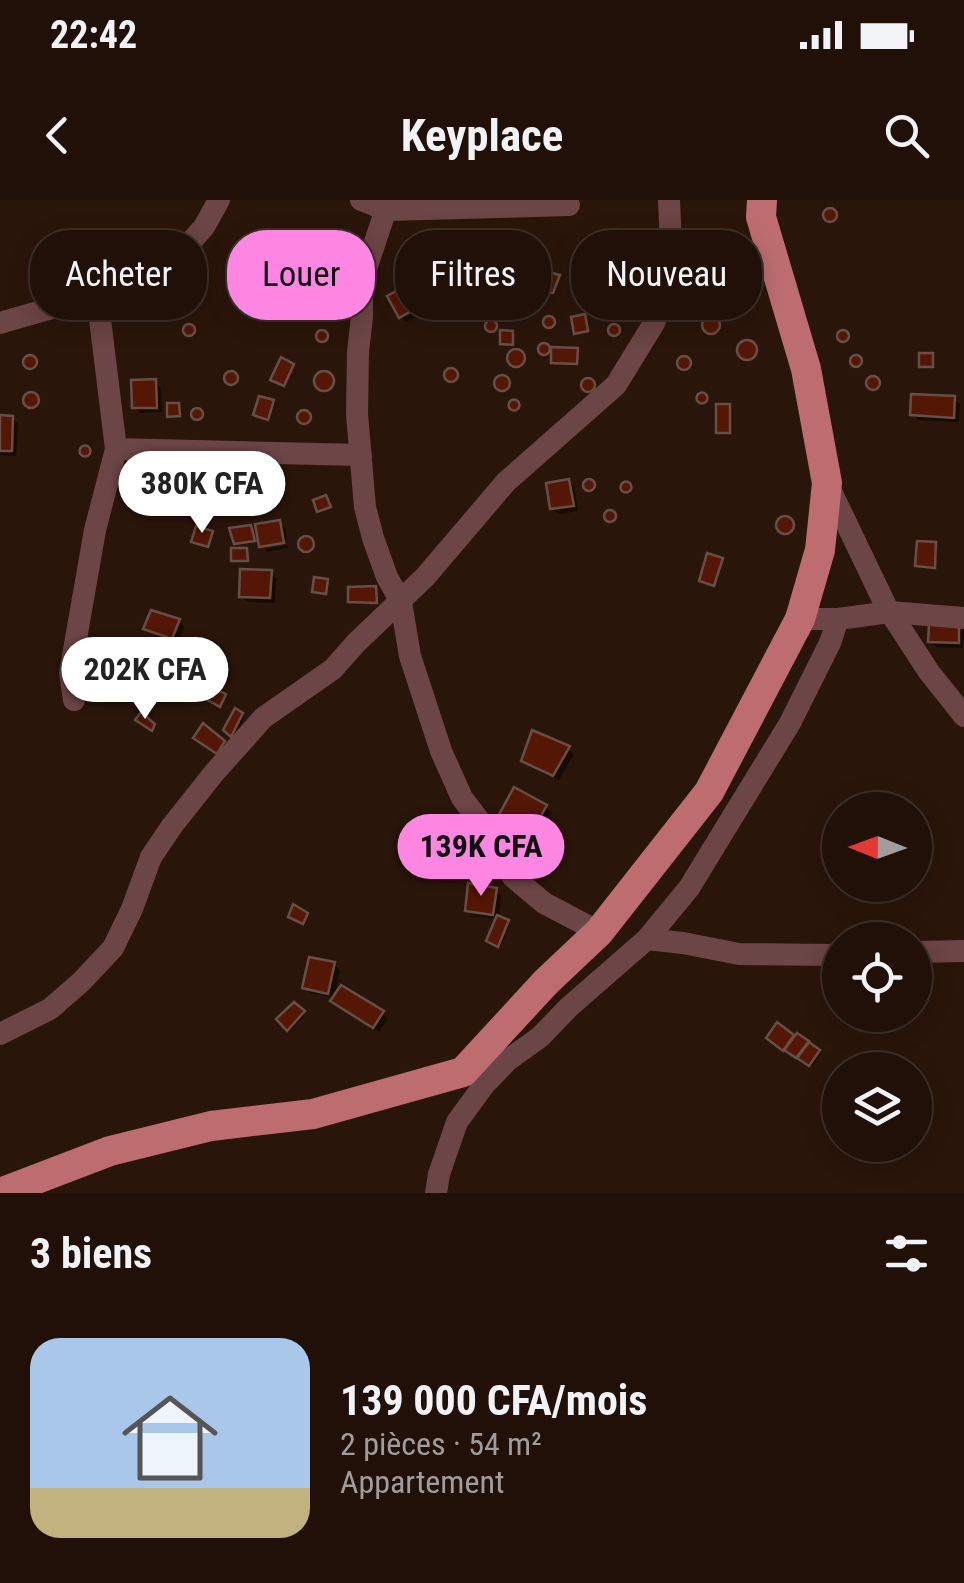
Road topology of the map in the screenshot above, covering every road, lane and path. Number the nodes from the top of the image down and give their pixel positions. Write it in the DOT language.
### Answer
graph roads {
  1 [pos="219,200"];
  2 [pos="361,200"];
  3 [pos="669,200"];
  4 [pos="762,200"];
  5 [pos="388,205"];
  6 [pos="569,205"];
  7 [pos="201,230"];
  8 [pos="30,315"];
  9 [pos="100,320"];
  10 [pos="0,323"];
  11 [pos="116,449"];
  12 [pos="361,455"];
  13 [pos="827,482"];
  14 [pos="401,602"];
  15 [pos="890,612"];
  16 [pos="964,618"];
  17 [pos="800,619"];
  18 [pos="838,619"];
  19 [pos="74,700"];
  20 [pos="964,716"];
  21 [pos="598,932"];
  22 [pos="647,939"];
  23 [pos="964,950"];
  24 [pos="932,951"];
  25 [pos="822,955"];
  26 [pos="0,1034"];
  27 [pos="0,1193"];
  28 [pos="436,1193"];
  1 -- 7 [label="street"];
  2 -- 5 [label="street"];
  3 -- 14 [label="street"];
  4 -- 13 [label="main road"];
  5 -- 6 [label="street"];
  5 -- 12 [label="street"];
  8 -- 10 [label="street"];
  9 -- 11 [label="street"];
  11 -- 12 [label="street"];
  11 -- 19 [label="street"];
  12 -- 14 [label="street"];
  13 -- 15 [label="street"];
  13 -- 17 [label="main road"];
  14 -- 21 [label="street"];
  14 -- 26 [label="street"];
  15 -- 16 [label="street"];
  15 -- 18 [label="street"];
  15 -- 20 [label="street"];
  17 -- 18 [label="street"];
  17 -- 21 [label="main road"];
  18 -- 22 [label="street"];
  21 -- 27 [label="main road"];
  22 -- 25 [label="street"];
  22 -- 28 [label="street"];
  23 -- 24 [label="street"];
}
